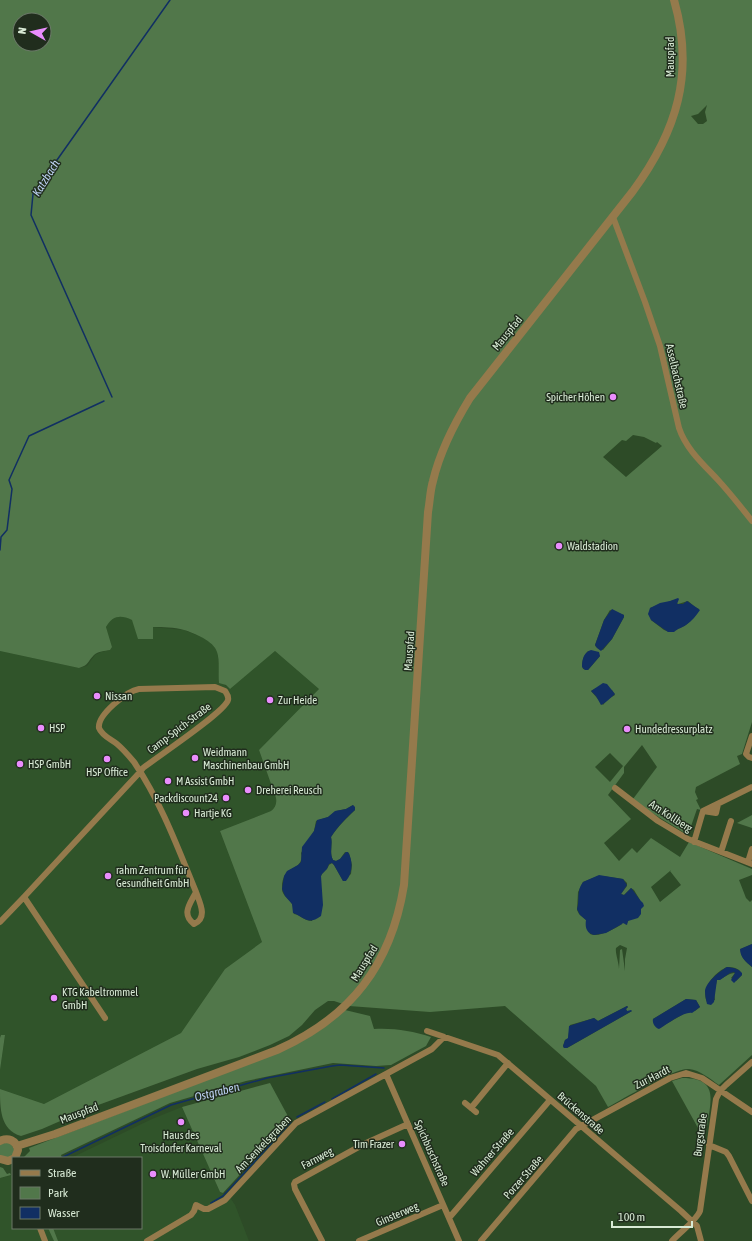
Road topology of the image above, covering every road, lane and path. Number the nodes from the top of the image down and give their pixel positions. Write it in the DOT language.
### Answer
graph roads {
  1 [pos="674,0"];
  2 [pos="613,217"];
  3 [pos="752,521"];
  4 [pos="752,736"];
  5 [pos="752,758"];
  6 [pos="140,772"];
  7 [pos="752,787"];
  8 [pos="615,788"];
  9 [pos="731,821"];
  10 [pos="694,842"];
  11 [pos="752,849"];
  12 [pos="721,852"];
  13 [pos="750,863"];
  14 [pos="196,892"];
  15 [pos="24,897"];
  16 [pos="0,922"];
  17 [pos="105,1018"];
  18 [pos="427,1031"];
  19 [pos="444,1037"];
  20 [pos="752,1062"];
  21 [pos="508,1063"];
  22 [pos="386,1074"];
  23 [pos="720,1091"];
  24 [pos="550,1100"];
  25 [pos="465,1103"];
  26 [pos="752,1112"];
  27 [pos="408,1124"];
  28 [pos="581,1126"];
  29 [pos="1,1138"];
  30 [pos="709,1145"];
  31 [pos="17,1146"];
  32 [pos="16,1157"];
  33 [pos="0,1159"];
  34 [pos="12,1161"];
  35 [pos="752,1201"];
  36 [pos="444,1205"];
  37 [pos="449,1218"];
  38 [pos="692,1222"];
  39 [pos="40,1229"];
  40 [pos="45,1241"];
  41 [pos="147,1241"];
  42 [pos="322,1241"];
  43 [pos="359,1241"];
  44 [pos="459,1241"];
  45 [pos="481,1241"];
  46 [pos="672,1241"];
  47 [pos="701,1241"];
  1 -- 2 [label="street, Mauspfad"];
  2 -- 3 [label="street, Asselbachstraße"];
  2 -- 31 [label="street, Mauspfad"];
  4 -- 5 [label="street"];
  6 -- 6 [label="street, Camp-Spich-Straße"];
  6 -- 14 [label="street, Camp-Spich-Straße"];
  6 -- 15 [label="street, Camp-Spich-Straße"];
  7 -- 10 [label="street"];
  8 -- 10 [label="street, Am Kollberg"];
  9 -- 12 [label="street"];
  10 -- 12 [label="street, Am Kollberg"];
  11 -- 13 [label="street"];
  12 -- 13 [label="street, Am Kollberg"];
  15 -- 16 [label="street, Camp-Spich-Straße"];
  15 -- 17 [label="street"];
  18 -- 19 [label="street, Brückenstraße"];
  19 -- 21 [label="street, Brückenstraße"];
  19 -- 22 [label="street, Am Senkelsgraben"];
  20 -- 23 [label="street, Burgstraße"];
  21 -- 24 [label="street, Brückenstraße"];
  21 -- 25 [label="street"];
  22 -- 27 [label="street, Spichbuschstraße"];
  22 -- 41 [label="street, Am Senkelsgraben"];
  23 -- 26 [label="street, Zur Hardt"];
  23 -- 28 [label="street, Zur Hardt"];
  23 -- 30 [label="street, Burgstraße"];
  24 -- 28 [label="street, Brückenstraße"];
  24 -- 37 [label="street, Wahner Straße"];
  27 -- 36 [label="street, Spichbuschstraße"];
  27 -- 42 [label="street, Farnweg"];
  28 -- 38 [label="street, Brückenstraße"];
  28 -- 45 [label="street, Porzer Straße"];
  29 -- 31 [label="street"];
  30 -- 35 [label="street"];
  30 -- 38 [label="street, Burgstraße"];
  31 -- 32 [label="street"];
  33 -- 34 [label="street"];
  36 -- 37 [label="street, Spichbuschstraße"];
  36 -- 43 [label="street, Ginsterweg"];
  37 -- 44 [label="street, Spichbuschstraße"];
  38 -- 46 [label="street"];
  38 -- 47 [label="street, Brückenstraße"];
  39 -- 40 [label="street"];
}
